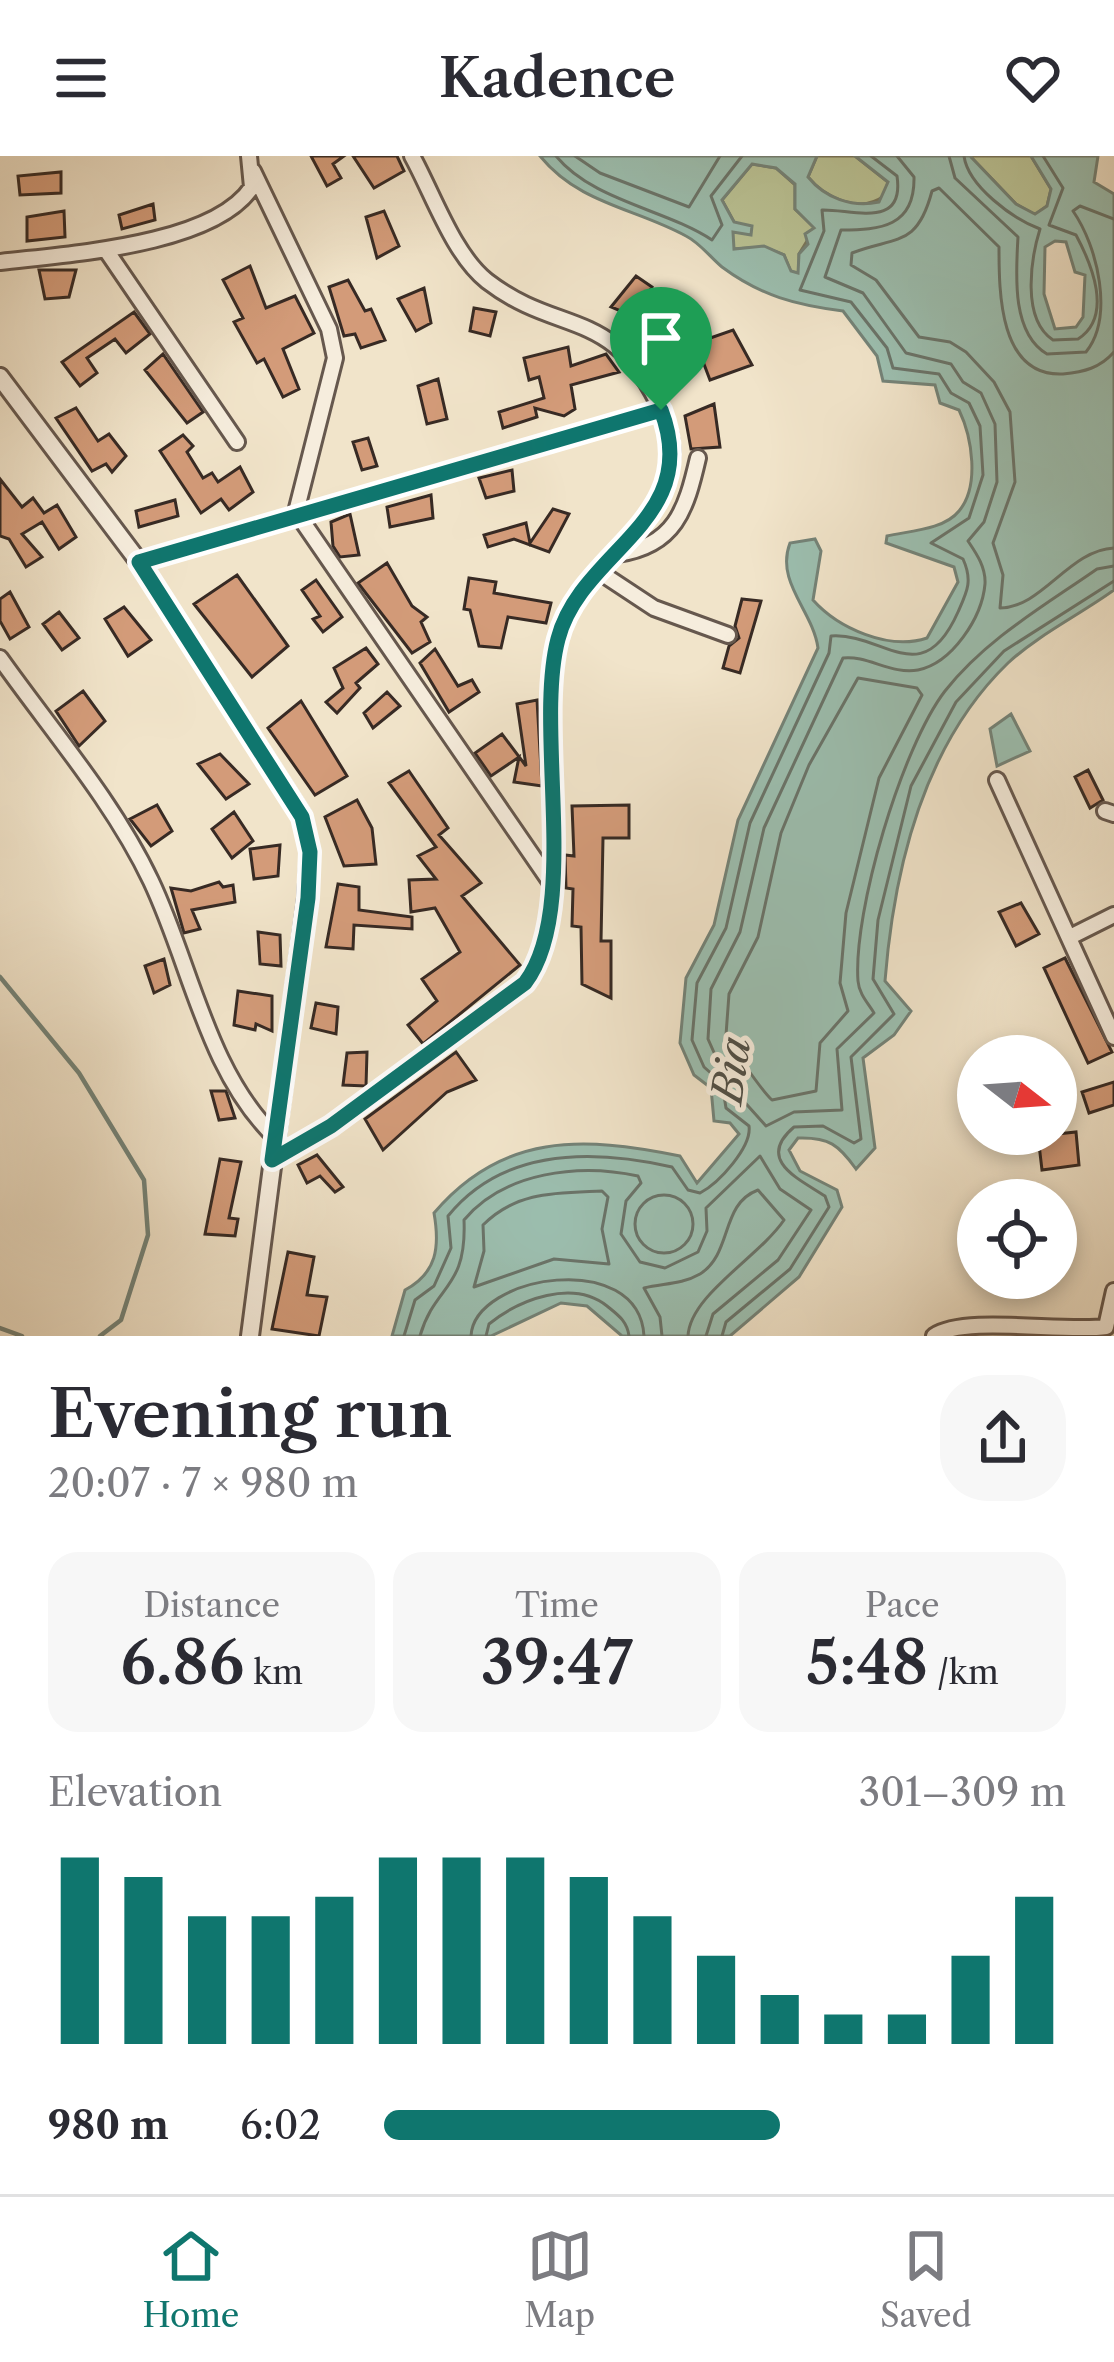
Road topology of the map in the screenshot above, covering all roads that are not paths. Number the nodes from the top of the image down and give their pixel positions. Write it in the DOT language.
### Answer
graph roads {
  1 [pos="412,156"];
  2 [pos="251,163"];
  3 [pos="106,250"];
  4 [pos="0,262"];
  5 [pos="0,377"];
  6 [pos="661,410"];
  7 [pos="237,442"];
  8 [pos="698,458"];
  9 [pos="296,512"];
  10 [pos="616,554"];
  11 [pos="139,562"];
  12 [pos="601,573"];
  13 [pos="728,635"];
  14 [pos="0,658"];
  15 [pos="997,780"];
  16 [pos="550,882"];
  17 [pos="1114,915"];
  18 [pos="1072,936"];
  19 [pos="1114,1036"];
  20 [pos="275,1137"];
  21 [pos="272,1160"];
  22 [pos="1114,1291"];
  23 [pos="250,1336"];
  24 [pos="934,1336"];
  1 -- 6 [label="street"];
  2 -- 3 [label="street"];
  2 -- 9 [label="street"];
  3 -- 4 [label="street"];
  3 -- 7 [label="street"];
  5 -- 11 [label="street"];
  6 -- 9 [label="street"];
  6 -- 10 [label="street"];
  8 -- 10 [label="street"];
  9 -- 11 [label="street"];
  9 -- 16 [label="street"];
  10 -- 12 [label="street"];
  11 -- 20 [label="street"];
  12 -- 13 [label="street"];
  12 -- 16 [label="street"];
  14 -- 20 [label="street"];
  15 -- 18 [label="street"];
  16 -- 21 [label="street"];
  17 -- 18 [label="street"];
  18 -- 19 [label="street"];
  20 -- 21 [label="street"];
  21 -- 23 [label="street"];
  22 -- 24 [label="street"];
}
